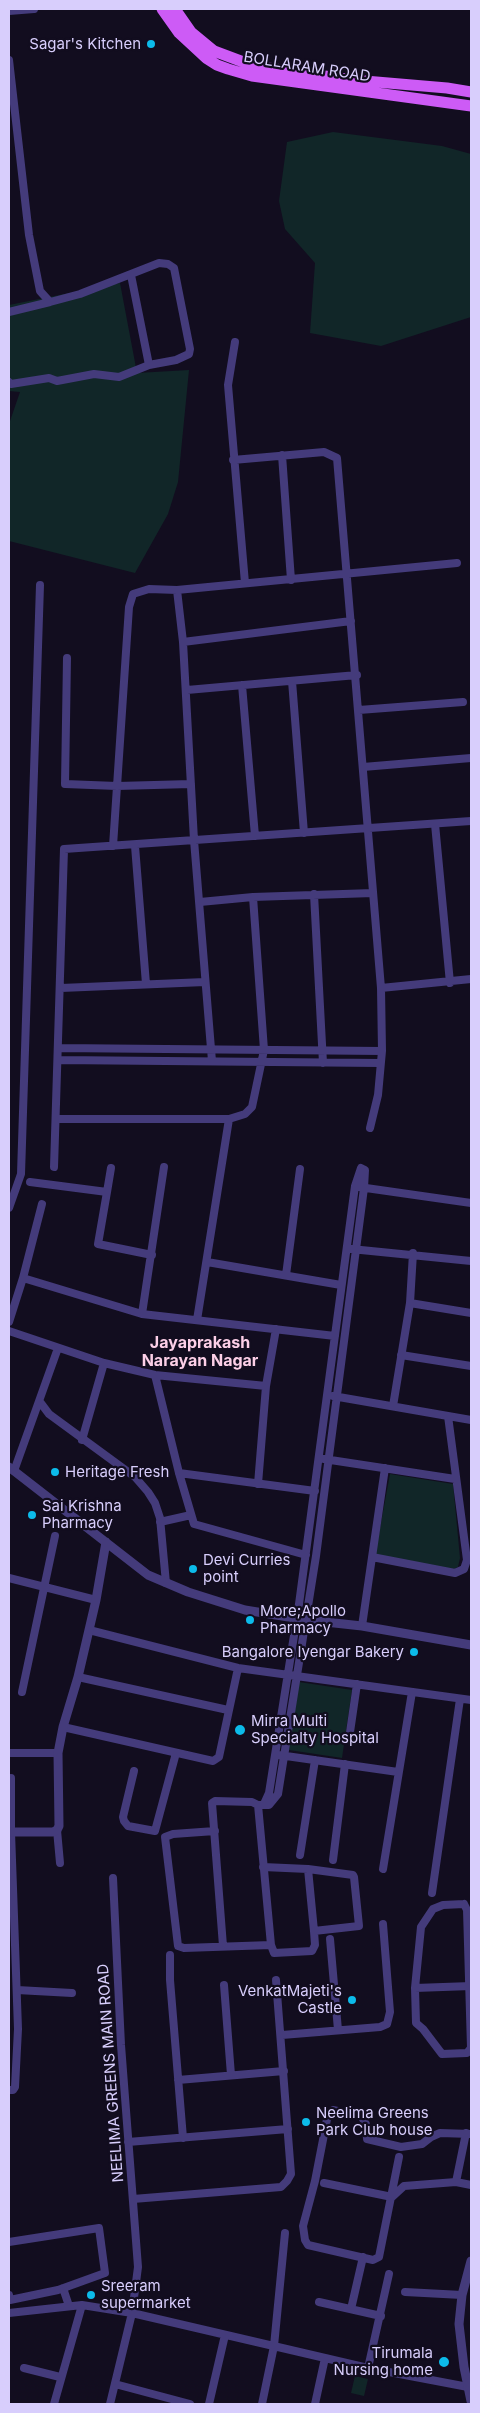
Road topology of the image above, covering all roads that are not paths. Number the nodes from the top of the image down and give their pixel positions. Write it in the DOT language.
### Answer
graph roads {
  1 [pos="34,9"];
  2 [pos="162,9"];
  3 [pos="175,9"];
  4 [pos="9,11"];
  5 [pos="9,60"];
  6 [pos="471,92"];
  7 [pos="11,104"];
  8 [pos="471,106"];
  9 [pos="131,275"];
  10 [pos="50,302"];
  11 [pos="9,312"];
  12 [pos="236,342"];
  13 [pos="149,365"];
  14 [pos="9,382"];
  15 [pos="282,456"];
  16 [pos="233,460"];
  17 [pos="457,563"];
  18 [pos="347,572"];
  19 [pos="291,580"];
  20 [pos="245,584"];
  21 [pos="40,585"];
  22 [pos="177,590"];
  23 [pos="351,621"];
  24 [pos="183,642"];
  25 [pos="67,658"];
  26 [pos="357,675"];
  27 [pos="292,681"];
  28 [pos="242,686"];
  29 [pos="187,690"];
  30 [pos="463,702"];
  31 [pos="359,710"];
  32 [pos="471,758"];
  33 [pos="363,767"];
  34 [pos="192,784"];
  35 [pos="116,786"];
  36 [pos="471,821"];
  37 [pos="435,824"];
  38 [pos="368,828"];
  39 [pos="304,833"];
  40 [pos="255,836"];
  41 [pos="194,840"];
  42 [pos="113,846"];
  43 [pos="134,846"];
  44 [pos="373,893"];
  45 [pos="314,894"];
  46 [pos="253,897"];
  47 [pos="200,902"];
  48 [pos="471,979"];
  49 [pos="205,982"];
  50 [pos="450,983"];
  51 [pos="146,984"];
  52 [pos="61,988"];
  53 [pos="381,988"];
  54 [pos="58,1048"];
  55 [pos="212,1049"];
  56 [pos="264,1050"];
  57 [pos="323,1051"];
  58 [pos="382,1051"];
  59 [pos="58,1060"];
  60 [pos="212,1061"];
  61 [pos="261,1062"];
  62 [pos="323,1063"];
  63 [pos="380,1063"];
  64 [pos="56,1119"];
  65 [pos="229,1119"];
  66 [pos="370,1128"];
  67 [pos="54,1167"];
  68 [pos="164,1167"];
  69 [pos="110,1168"];
  70 [pos="300,1169"];
  71 [pos="30,1182"];
  72 [pos="355,1186"];
  73 [pos="364,1188"];
  74 [pos="107,1192"];
  75 [pos="42,1204"];
  76 [pos="471,1204"];
  77 [pos="9,1208"];
  78 [pos="347,1248"];
  79 [pos="356,1249"];
  80 [pos="413,1253"];
  81 [pos="152,1255"];
  82 [pos="471,1261"];
  83 [pos="207,1262"];
  84 [pos="286,1275"];
  85 [pos="23,1278"];
  86 [pos="341,1285"];
  87 [pos="410,1303"];
  88 [pos="142,1314"];
  89 [pos="471,1314"];
  90 [pos="197,1320"];
  91 [pos="9,1322"];
  92 [pos="276,1329"];
  93 [pos="9,1331"];
  94 [pos="335,1336"];
  95 [pos="58,1348"];
  96 [pos="401,1355"];
  97 [pos="104,1363"];
  98 [pos="471,1366"];
  99 [pos="155,1375"];
  100 [pos="266,1386"];
  101 [pos="327,1395"];
  102 [pos="337,1396"];
  103 [pos="40,1402"];
  104 [pos="393,1406"];
  105 [pos="448,1416"];
  106 [pos="471,1420"];
  107 [pos="82,1440"];
  108 [pos="319,1458"];
  109 [pos="329,1459"];
  110 [pos="384,1468"];
  111 [pos="11,1469"];
  112 [pos="179,1473"];
  113 [pos="455,1479"];
  114 [pos="258,1484"];
  115 [pos="315,1491"];
  116 [pos="191,1515"];
  117 [pos="160,1522"];
  118 [pos="56,1536"];
  119 [pos="106,1542"];
  120 [pos="306,1555"];
  121 [pos="372,1557"];
  122 [pos="9,1578"];
  123 [pos="166,1583"];
  124 [pos="46,1587"];
  125 [pos="96,1600"];
  126 [pos="297,1618"];
  127 [pos="307,1620"];
  128 [pos="362,1626"];
  129 [pos="89,1630"];
  130 [pos="471,1645"];
  131 [pos="238,1668"];
  132 [pos="287,1675"];
  133 [pos="297,1676"];
  134 [pos="78,1677"];
  135 [pos="357,1684"];
  136 [pos="22,1692"];
  137 [pos="412,1692"];
  138 [pos="460,1699"];
  139 [pos="471,1700"];
  140 [pos="228,1710"];
  141 [pos="63,1727"];
  142 [pos="350,1739"];
  143 [pos="9,1753"];
  144 [pos="58,1753"];
  145 [pos="176,1753"];
  146 [pos="274,1754"];
  147 [pos="284,1756"];
  148 [pos="314,1760"];
  149 [pos="345,1764"];
  150 [pos="134,1771"];
  151 [pos="398,1772"];
  152 [pos="11,1778"];
  153 [pos="261,1805"];
  154 [pos="57,1830"];
  155 [pos="215,1830"];
  156 [pos="10,1832"];
  157 [pos="300,1855"];
  158 [pos="333,1860"];
  159 [pos="60,1864"];
  160 [pos="263,1867"];
  161 [pos="308,1869"];
  162 [pos="383,1869"];
  163 [pos="112,1878"];
  164 [pos="432,1893"];
  165 [pos="383,1924"];
  166 [pos="314,1931"];
  167 [pos="330,1939"];
  168 [pos="271,1945"];
  169 [pos="224,1946"];
  170 [pos="170,1955"];
  171 [pos="12,1969"];
  172 [pos="276,1980"];
  173 [pos="224,1985"];
  174 [pos="471,1986"];
  175 [pos="415,1988"];
  176 [pos="17,1990"];
  177 [pos="72,1993"];
  178 [pos="9,2029"];
  179 [pos="18,2029"];
  180 [pos="338,2030"];
  181 [pos="282,2035"];
  182 [pos="284,2071"];
  183 [pos="231,2075"];
  184 [pos="178,2080"];
  185 [pos="9,2090"];
  186 [pos="288,2129"];
  187 [pos="469,2133"];
  188 [pos="183,2138"];
  189 [pos="128,2142"];
  190 [pos="399,2157"];
  191 [pos="456,2182"];
  192 [pos="324,2183"];
  193 [pos="471,2185"];
  194 [pos="392,2197"];
  195 [pos="133,2199"];
  196 [pos="285,2232"];
  197 [pos="9,2242"];
  198 [pos="363,2258"];
  199 [pos="471,2261"];
  200 [pos="389,2274"];
  201 [pos="63,2288"];
  202 [pos="405,2292"];
  203 [pos="9,2295"];
  204 [pos="462,2295"];
  205 [pos="320,2302"];
  206 [pos="82,2305"];
  207 [pos="70,2306"];
  208 [pos="351,2309"];
  209 [pos="9,2313"];
  210 [pos="132,2313"];
  211 [pos="381,2316"];
  212 [pos="225,2334"];
  213 [pos="274,2346"];
  214 [pos="325,2358"];
  215 [pos="24,2368"];
  216 [pos="368,2368"];
  217 [pos="60,2377"];
  218 [pos="115,2384"];
  219 [pos="468,2387"];
  220 [pos="471,2401"];
  221 [pos="54,2404"];
  222 [pos="110,2404"];
  223 [pos="190,2404"];
  224 [pos="209,2404"];
  225 [pos="262,2404"];
  226 [pos="315,2404"];
  1 -- 4 [label="street"];
  2 -- 8 [label="main road, BOLLARAM ROAD"];
  3 -- 6 [label="main road, BOLLARAM ROAD"];
  5 -- 7 [label="street"];
  7 -- 10 [label="street"];
  9 -- 10 [label="street"];
  9 -- 13 [label="street"];
  9 -- 13 [label="street"];
  10 -- 11 [label="street"];
  12 -- 16 [label="street"];
  13 -- 14 [label="street"];
  15 -- 16 [label="street"];
  15 -- 18 [label="street"];
  15 -- 19 [label="street"];
  16 -- 20 [label="street"];
  17 -- 18 [label="street"];
  18 -- 19 [label="street"];
  18 -- 23 [label="street"];
  19 -- 20 [label="street"];
  20 -- 22 [label="street"];
  21 -- 77 [label="street"];
  22 -- 24 [label="street"];
  22 -- 35 [label="street"];
  23 -- 24 [label="street"];
  23 -- 26 [label="street"];
  24 -- 29 [label="street"];
  25 -- 35 [label="street"];
  26 -- 27 [label="street"];
  26 -- 31 [label="street"];
  27 -- 28 [label="street"];
  27 -- 39 [label="street"];
  28 -- 29 [label="street"];
  28 -- 40 [label="street"];
  29 -- 34 [label="street"];
  30 -- 31 [label="street"];
  31 -- 33 [label="street"];
  32 -- 33 [label="street"];
  33 -- 38 [label="street"];
  34 -- 35 [label="street"];
  34 -- 41 [label="street"];
  35 -- 42 [label="street"];
  36 -- 37 [label="street"];
  37 -- 38 [label="street"];
  37 -- 50 [label="street"];
  38 -- 39 [label="street"];
  38 -- 44 [label="street"];
  39 -- 40 [label="street"];
  40 -- 41 [label="street"];
  41 -- 43 [label="street"];
  41 -- 47 [label="street"];
  42 -- 43 [label="street"];
  42 -- 52 [label="street"];
  43 -- 51 [label="street"];
  44 -- 45 [label="street"];
  44 -- 53 [label="street"];
  45 -- 46 [label="street"];
  45 -- 57 [label="street"];
  46 -- 47 [label="street"];
  46 -- 56 [label="street"];
  47 -- 49 [label="street"];
  48 -- 50 [label="street"];
  49 -- 51 [label="street"];
  49 -- 55 [label="street"];
  50 -- 53 [label="street"];
  51 -- 52 [label="street"];
  52 -- 54 [label="street"];
  53 -- 58 [label="street"];
  54 -- 55 [label="street"];
  54 -- 59 [label="street"];
  55 -- 56 [label="street"];
  55 -- 60 [label="street"];
  56 -- 57 [label="street"];
  56 -- 61 [label="street"];
  57 -- 58 [label="street"];
  57 -- 62 [label="street"];
  58 -- 63 [label="street"];
  59 -- 60 [label="street"];
  59 -- 64 [label="street"];
  60 -- 61 [label="street"];
  61 -- 62 [label="street"];
  61 -- 65 [label="street"];
  62 -- 63 [label="street"];
  63 -- 66 [label="street"];
  64 -- 65 [label="street"];
  64 -- 67 [label="street"];
  65 -- 83 [label="street"];
  68 -- 81 [label="street"];
  69 -- 74 [label="street"];
  70 -- 84 [label="street"];
  71 -- 74 [label="street"];
  72 -- 73 [label="street"];
  72 -- 73 [label="street"];
  72 -- 78 [label="street"];
  73 -- 76 [label="street"];
  73 -- 79 [label="street"];
  74 -- 81 [label="street"];
  75 -- 85 [label="street"];
  78 -- 79 [label="street"];
  78 -- 86 [label="street"];
  79 -- 80 [label="street"];
  79 -- 102 [label="street"];
  80 -- 82 [label="street"];
  80 -- 87 [label="street"];
  81 -- 88 [label="street"];
  83 -- 84 [label="street"];
  83 -- 90 [label="street"];
  84 -- 86 [label="street"];
  85 -- 88 [label="street"];
  85 -- 91 [label="street"];
  86 -- 94 [label="street"];
  87 -- 89 [label="street"];
  87 -- 96 [label="street"];
  88 -- 90 [label="street"];
  90 -- 92 [label="street"];
  92 -- 94 [label="street"];
  92 -- 100 [label="street"];
  93 -- 95 [label="street"];
  94 -- 101 [label="street"];
  95 -- 97 [label="street"];
  95 -- 103 [label="street"];
  96 -- 98 [label="street"];
  96 -- 104 [label="street"];
  97 -- 99 [label="street"];
  97 -- 107 [label="street"];
  99 -- 100 [label="street"];
  99 -- 112 [label="street"];
  100 -- 114 [label="street"];
  101 -- 102 [label="street"];
  101 -- 108 [label="street"];
  102 -- 104 [label="street"];
  102 -- 109 [label="street"];
  103 -- 107 [label="street"];
  103 -- 111 [label="street"];
  104 -- 105 [label="street"];
  105 -- 106 [label="street"];
  105 -- 113 [label="street"];
  107 -- 117 [label="street"];
  108 -- 109 [label="street"];
  108 -- 115 [label="street"];
  109 -- 110 [label="street"];
  109 -- 127 [label="street"];
  110 -- 113 [label="street"];
  110 -- 121 [label="street"];
  111 -- 119 [label="street"];
  112 -- 114 [label="street"];
  112 -- 116 [label="street"];
  113 -- 121 [label="street"];
  114 -- 115 [label="street"];
  115 -- 120 [label="street"];
  116 -- 117 [label="street"];
  116 -- 120 [label="street"];
  117 -- 123 [label="street"];
  118 -- 124 [label="street"];
  119 -- 123 [label="street"];
  119 -- 125 [label="street"];
  120 -- 126 [label="street"];
  121 -- 128 [label="street"];
  122 -- 124 [label="street"];
  123 -- 126 [label="street"];
  124 -- 125 [label="street"];
  124 -- 136 [label="street"];
  125 -- 129 [label="street"];
  126 -- 127 [label="street"];
  126 -- 132 [label="street"];
  127 -- 128 [label="street"];
  127 -- 133 [label="street"];
  128 -- 130 [label="street"];
  129 -- 131 [label="street"];
  129 -- 134 [label="street"];
  131 -- 132 [label="street"];
  131 -- 140 [label="street"];
  132 -- 133 [label="street"];
  132 -- 146 [label="street"];
  133 -- 135 [label="street"];
  133 -- 147 [label="street"];
  134 -- 140 [label="street"];
  134 -- 141 [label="street"];
  135 -- 137 [label="street"];
  135 -- 142 [label="street"];
  137 -- 138 [label="street"];
  137 -- 151 [label="street"];
  138 -- 139 [label="street"];
  138 -- 164 [label="street"];
  140 -- 145 [label="street"];
  141 -- 144 [label="street"];
  141 -- 145 [label="street"];
  143 -- 144 [label="street"];
  144 -- 154 [label="street"];
  145 -- 150 [label="street"];
  146 -- 147 [label="street"];
  146 -- 153 [label="street"];
  147 -- 148 [label="street"];
  147 -- 153 [label="street"];
  148 -- 149 [label="street"];
  148 -- 157 [label="street"];
  149 -- 151 [label="street"];
  149 -- 158 [label="street"];
  151 -- 162 [label="street"];
  152 -- 156 [label="street"];
  153 -- 155 [label="street"];
  153 -- 160 [label="street"];
  154 -- 156 [label="street"];
  154 -- 159 [label="street"];
  155 -- 169 [label="street"];
  155 -- 169 [label="street"];
  156 -- 171 [label="street"];
  160 -- 161 [label="street"];
  160 -- 168 [label="street"];
  161 -- 166 [label="street"];
  161 -- 166 [label="street"];
  163 -- 189 [label="street, NEELIMA GREENS MAIN ROAD"];
  165 -- 180 [label="street"];
  166 -- 168 [label="street"];
  167 -- 180 [label="street"];
  168 -- 169 [label="street"];
  170 -- 184 [label="street"];
  171 -- 176 [label="street"];
  172 -- 181 [label="street"];
  173 -- 183 [label="street"];
  174 -- 175 [label="street"];
  174 -- 175 [label="street"];
  174 -- 175 [label="street"];
  176 -- 177 [label="street"];
  176 -- 179 [label="street"];
  178 -- 179 [label="street"];
  179 -- 185 [label="street"];
  180 -- 181 [label="street"];
  181 -- 182 [label="street"];
  182 -- 183 [label="street"];
  182 -- 186 [label="street"];
  183 -- 184 [label="street"];
  184 -- 188 [label="street"];
  186 -- 188 [label="street"];
  186 -- 195 [label="street"];
  187 -- 191 [label="street"];
  187 -- 198 [label="street"];
  188 -- 189 [label="street"];
  189 -- 195 [label="street, NEELIMA GREENS MAIN ROAD"];
  190 -- 194 [label="street"];
  191 -- 193 [label="street"];
  191 -- 194 [label="street"];
  192 -- 194 [label="street"];
  194 -- 198 [label="street"];
  195 -- 210 [label="street, NEELIMA GREENS MAIN ROAD"];
  196 -- 213 [label="street"];
  197 -- 201 [label="street"];
  198 -- 208 [label="street"];
  199 -- 204 [label="street"];
  200 -- 211 [label="street"];
  201 -- 203 [label="street"];
  201 -- 207 [label="street"];
  202 -- 204 [label="street"];
  204 -- 219 [label="street"];
  205 -- 208 [label="street"];
  206 -- 207 [label="street"];
  206 -- 210 [label="street"];
  206 -- 217 [label="street"];
  207 -- 209 [label="street"];
  208 -- 211 [label="street"];
  210 -- 212 [label="street"];
  210 -- 218 [label="street, NEELIMA GREENS MAIN ROAD"];
  211 -- 216 [label="street"];
  212 -- 213 [label="street"];
  212 -- 224 [label="street"];
  213 -- 214 [label="street"];
  213 -- 225 [label="street"];
  214 -- 216 [label="street"];
  214 -- 226 [label="street"];
  215 -- 217 [label="street"];
  216 -- 219 [label="street"];
  217 -- 221 [label="street"];
  218 -- 222 [label="street, NEELIMA GREENS MAIN ROAD"];
  218 -- 223 [label="street"];
  219 -- 220 [label="street"];
}
